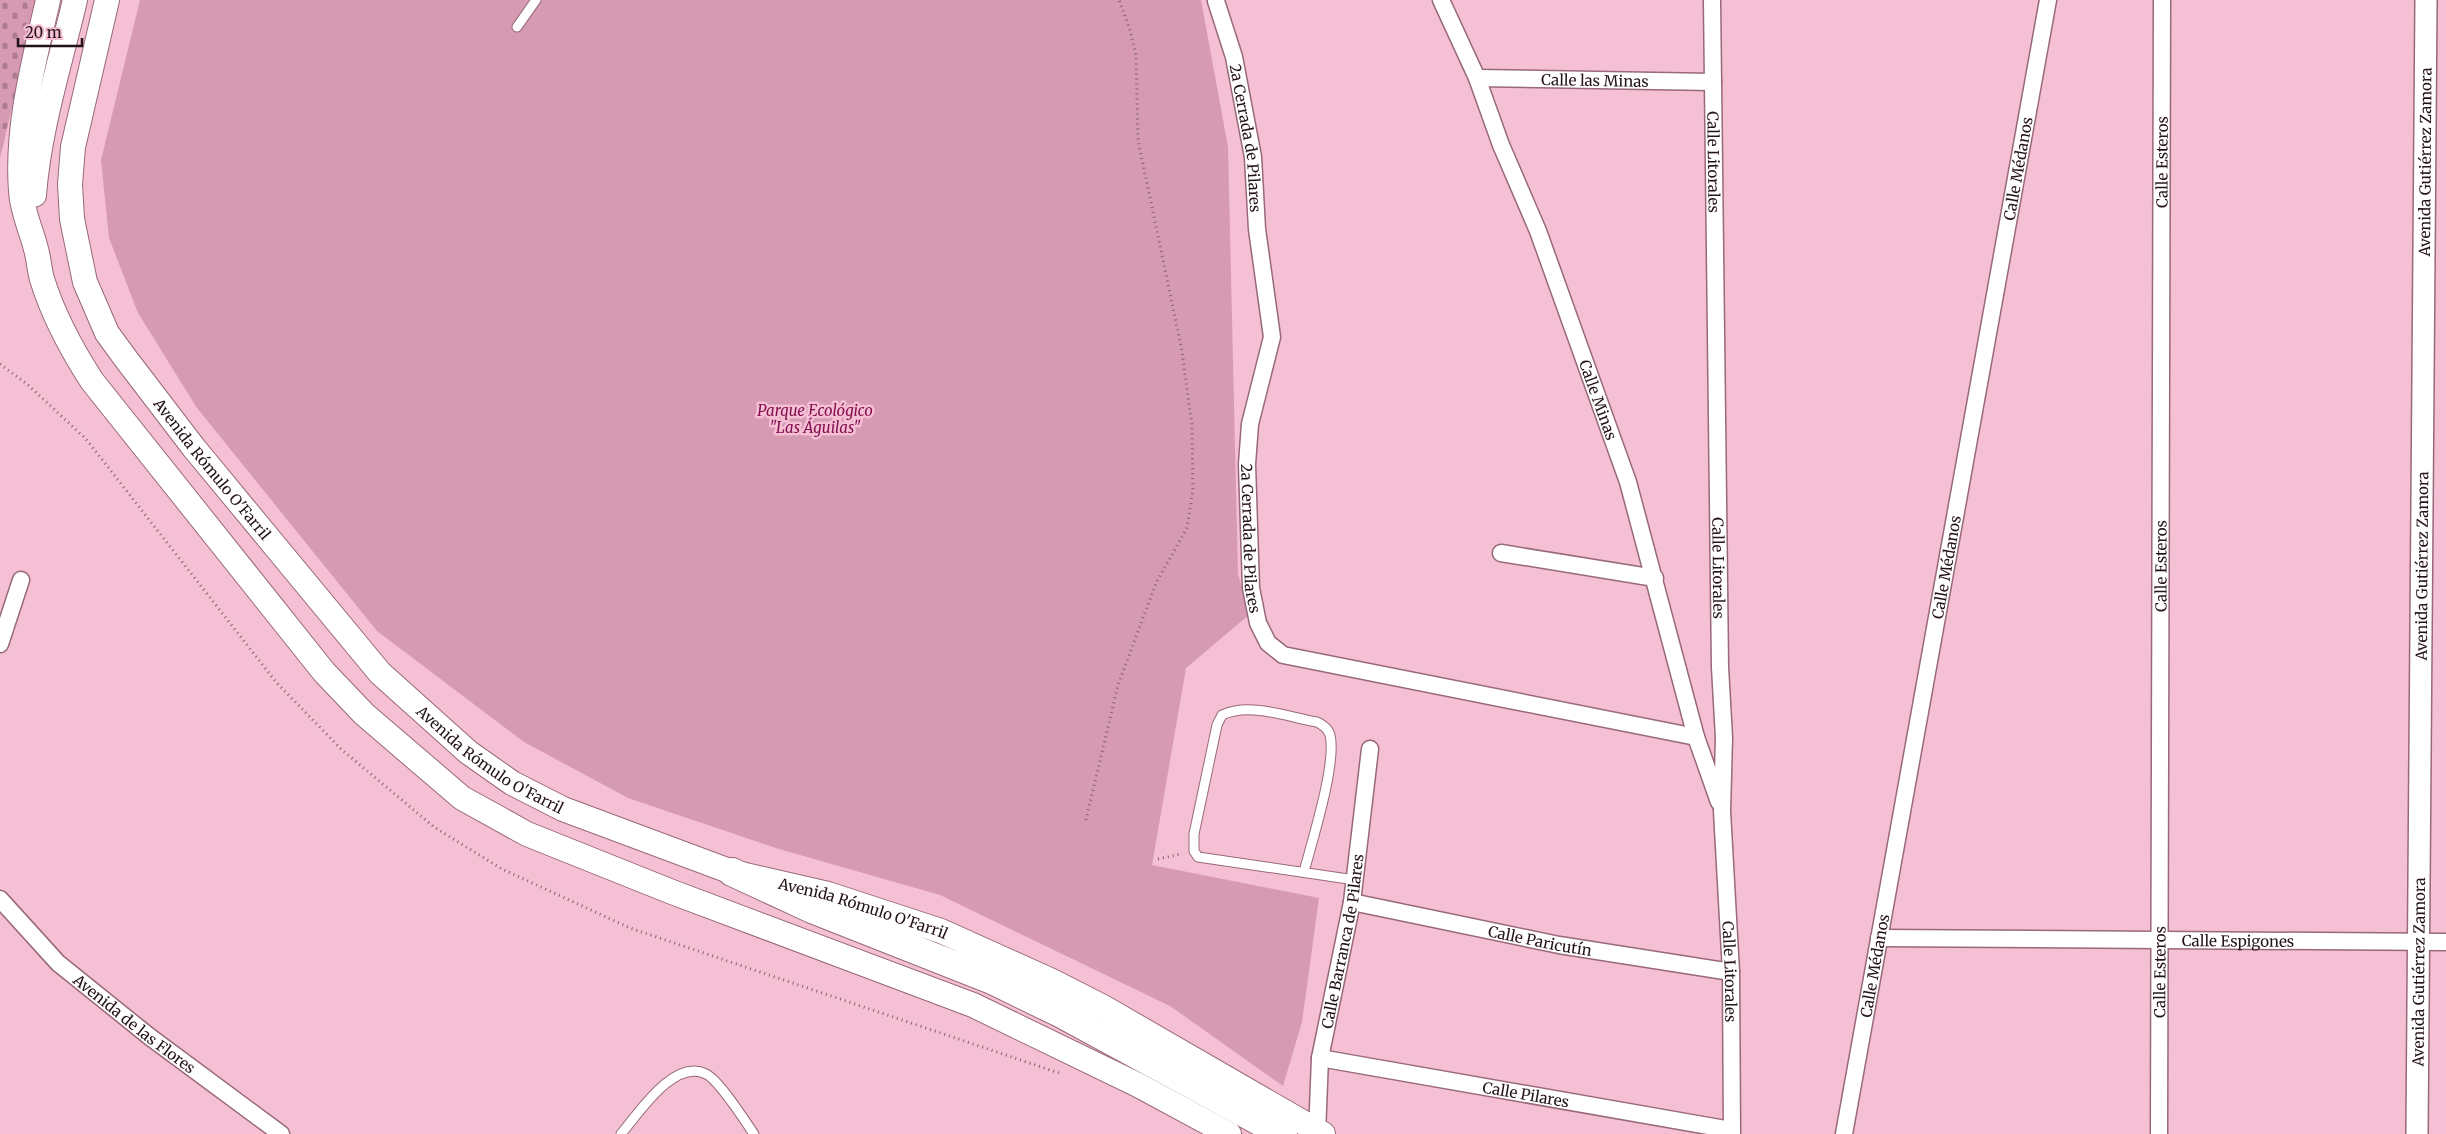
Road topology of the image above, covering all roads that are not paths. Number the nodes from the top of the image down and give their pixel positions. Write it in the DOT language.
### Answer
graph roads {
  1 [pos="48,0"];
  2 [pos="75,0"];
  3 [pos="106,0"];
  4 [pos="536,0"];
  5 [pos="1441,0"];
  6 [pos="1712,0"];
  7 [pos="2048,0"];
  8 [pos="2162,0"];
  9 [pos="2426,0"];
  10 [pos="1216,1"];
  11 [pos="517,27"];
  12 [pos="1477,78"];
  13 [pos="1713,82"];
  14 [pos="36,249"];
  15 [pos="1501,553"];
  16 [pos="1655,578"];
  17 [pos="21,580"];
  18 [pos="0,644"];
  19 [pos="1696,737"];
  20 [pos="1370,749"];
  21 [pos="1722,811"];
  22 [pos="732,872"];
  23 [pos="1304,872"];
  24 [pos="1355,880"];
  25 [pos="0,899"];
  26 [pos="1352,902"];
  27 [pos="1879,938"];
  28 [pos="2160,941"];
  29 [pos="2419,942"];
  30 [pos="2446,942"];
  31 [pos="1731,972"];
  32 [pos="1320,1058"];
  33 [pos="1304,1130"];
  34 [pos="1731,1132"];
  35 [pos="281,1134"];
  36 [pos="621,1134"];
  37 [pos="754,1134"];
  38 [pos="1229,1134"];
  39 [pos="1844,1134"];
  40 [pos="2159,1134"];
  41 [pos="2417,1134"];
  1 -- 14 [label="main road"];
  2 -- 14 [label="main road"];
  3 -- 22 [label="main road, Avenida Rómulo O'Farril"];
  4 -- 11 [label="lane"];
  5 -- 12 [label="street, Calle Minas"];
  6 -- 13 [label="street, Calle Litorales"];
  7 -- 27 [label="street, Calle Médanos"];
  8 -- 28 [label="street, Calle Esteros"];
  9 -- 29 [label="street, Avenida Gutiérrez Zamora"];
  10 -- 19 [label="street, 2a Cerrada de Pilares"];
  12 -- 13 [label="street, Calle las Minas"];
  12 -- 16 [label="street, Calle Minas"];
  13 -- 21 [label="street, Calle Litorales"];
  14 -- 38 [label="main road"];
  15 -- 16 [label="street"];
  16 -- 19 [label="street, Calle Minas"];
  17 -- 18 [label="street"];
  19 -- 21 [label="street, Calle Minas"];
  20 -- 24 [label="street, Calle Barranca de Pilares"];
  21 -- 31 [label="street, Calle Litorales"];
  22 -- 33 [label="highway"];
  22 -- 33 [label="main road, Avenida Rómulo O'Farril"];
  23 -- 23 [label="lane"];
  23 -- 24 [label="lane"];
  24 -- 26 [label="street, Calle Barranca de Pilares"];
  25 -- 35 [label="street, Avenida de las Flores"];
  26 -- 31 [label="street, Calle Paricutín"];
  26 -- 32 [label="street, Calle Barranca de Pilares"];
  27 -- 28 [label="street, Calle Espigones"];
  27 -- 39 [label="street, Calle Médanos"];
  28 -- 29 [label="street, Calle Espigones"];
  28 -- 40 [label="street, Calle Esteros"];
  29 -- 30 [label="street, Calle Espigones"];
  29 -- 41 [label="street, Avenida Gutiérrez Zamora"];
  31 -- 34 [label="street, Calle Litorales"];
  32 -- 33 [label="street, Calle Barranca de Pilares"];
  32 -- 34 [label="street, Calle Pilares"];
  36 -- 37 [label="lane"];
}
